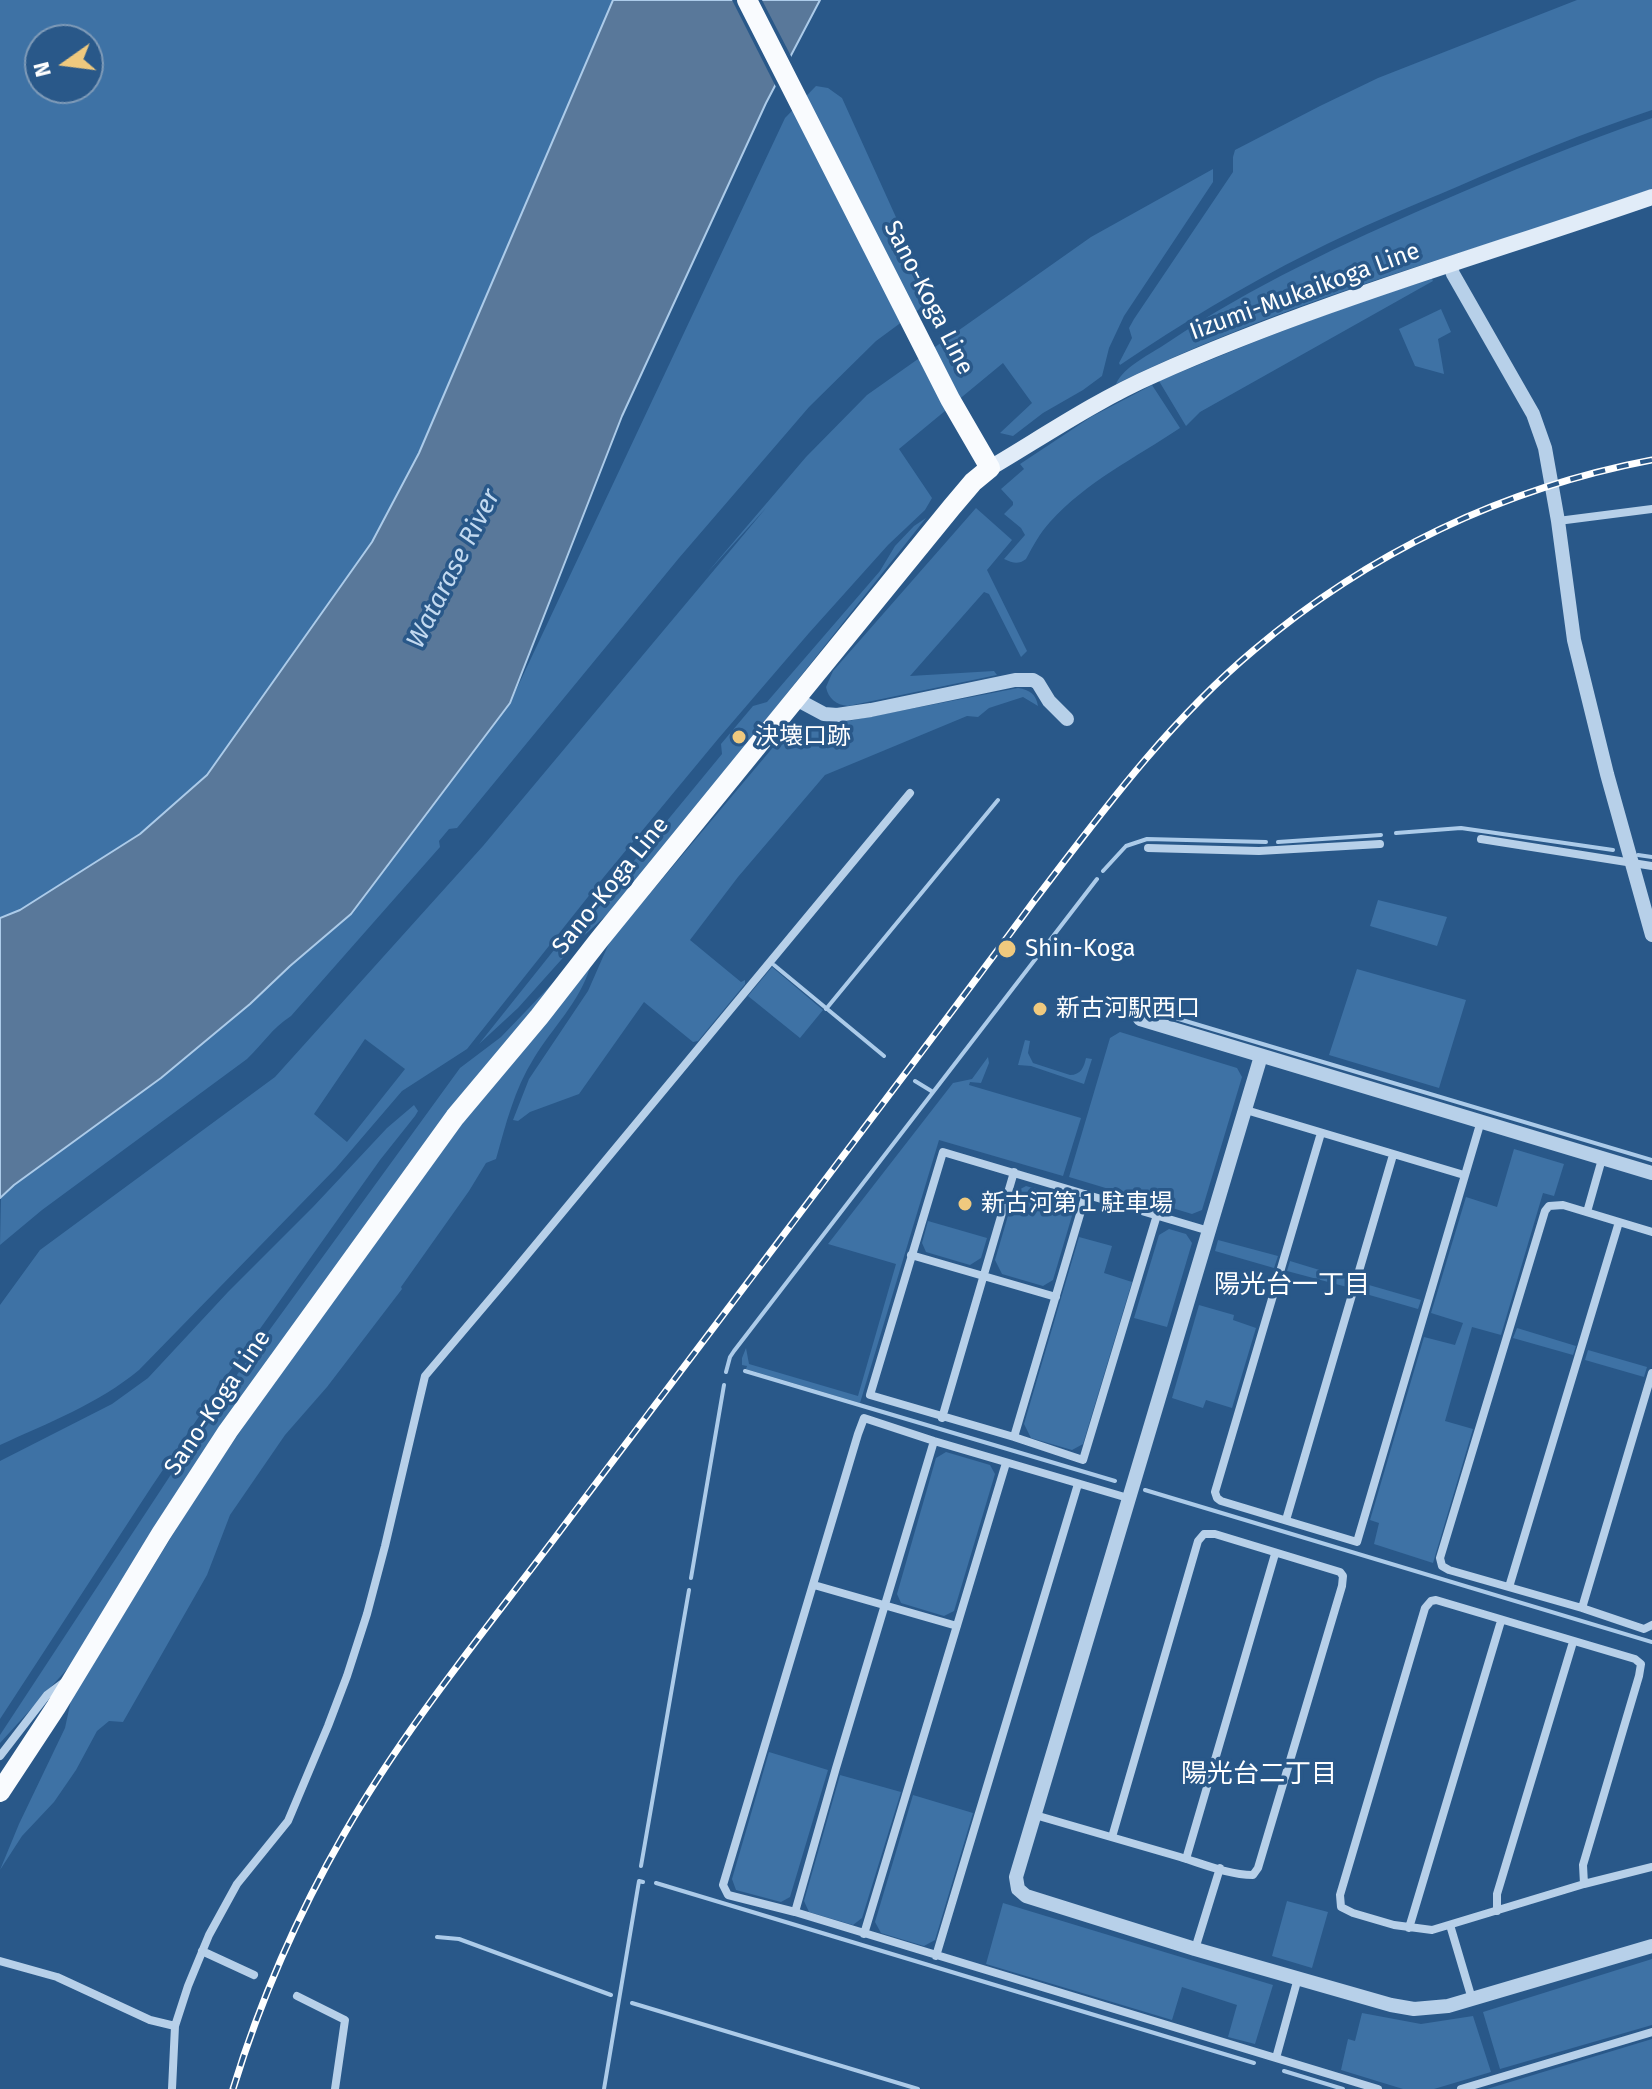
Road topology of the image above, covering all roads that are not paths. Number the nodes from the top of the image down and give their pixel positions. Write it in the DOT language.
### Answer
graph roads {
  1 [pos="747,0"];
  2 [pos="1652,197"];
  3 [pos="1450,265"];
  4 [pos="990,468"];
  5 [pos="1652,509"];
  6 [pos="1558,521"];
  7 [pos="796,699"];
  8 [pos="1067,719"];
  9 [pos="910,793"];
  10 [pos="1481,839"];
  11 [pos="1380,844"];
  12 [pos="1148,848"];
  13 [pos="1631,862"];
  14 [pos="1652,866"];
  15 [pos="1652,935"];
  16 [pos="1140,1019"];
  17 [pos="1261,1056"];
  18 [pos="1246,1110"];
  19 [pos="1481,1121"];
  20 [pos="1321,1133"];
  21 [pos="1393,1155"];
  22 [pos="1602,1159"];
  23 [pos="1014,1172"];
  24 [pos="1652,1173"];
  25 [pos="1464,1175"];
  26 [pos="1086,1194"];
  27 [pos="1587,1212"];
  28 [pos="1157,1215"];
  29 [pos="1619,1222"];
  30 [pos="1209,1231"];
  31 [pos="1652,1232"];
  32 [pos="911,1255"];
  33 [pos="983,1275"];
  34 [pos="1056,1297"];
  35 [pos="1652,1373"];
  36 [pos="942,1418"];
  37 [pos="1014,1437"];
  38 [pos="934,1441"];
  39 [pos="1006,1463"];
  40 [pos="1078,1484"];
  41 [pos="1128,1498"];
  42 [pos="1286,1520"];
  43 [pos="1275,1554"];
  44 [pos="814,1585"];
  45 [pos="1509,1587"];
  46 [pos="885,1606"];
  47 [pos="1582,1608"];
  48 [pos="1501,1621"];
  49 [pos="1652,1625"];
  50 [pos="957,1626"];
  51 [pos="1573,1642"];
  52 [pos="74,1678"];
  53 [pos="0,1756"];
  54 [pos="0,1792"];
  55 [pos="1035,1815"];
  56 [pos="1112,1837"];
  57 [pos="1186,1859"];
  58 [pos="1652,1867"];
  59 [pos="1220,1868"];
  60 [pos="1584,1884"];
  61 [pos="1497,1911"];
  62 [pos="795,1912"];
  63 [pos="1450,1925"];
  64 [pos="1409,1928"];
  65 [pos="864,1934"];
  66 [pos="1652,1946"];
  67 [pos="1195,1949"];
  68 [pos="202,1951"];
  69 [pos="936,1956"];
  70 [pos="0,1961"];
  71 [pos="254,1975"];
  72 [pos="1299,1978"];
  73 [pos="297,1996"];
  74 [pos="1472,1999"];
  75 [pos="175,2026"];
  76 [pos="1652,2032"];
  77 [pos="1276,2058"];
  78 [pos="172,2089"];
  79 [pos="335,2089"];
  80 [pos="1378,2089"];
  81 [pos="1461,2089"];
  1 -- 4 [label="main road, Sano-Koga Line"];
  2 -- 3 [label="main road, Iizumi-Mukaikoga Line"];
  3 -- 4 [label="main road, Iizumi-Mukaikoga Line"];
  3 -- 6 [label="street"];
  4 -- 7 [label="main road, Sano-Koga Line"];
  5 -- 6 [label="street"];
  6 -- 13 [label="street"];
  7 -- 8 [label="street"];
  7 -- 52 [label="main road, Sano-Koga Line"];
  9 -- 68 [label="street"];
  10 -- 13 [label="street"];
  11 -- 12 [label="street"];
  13 -- 14 [label="street"];
  13 -- 15 [label="street"];
  16 -- 17 [label="street"];
  17 -- 18 [label="street"];
  17 -- 19 [label="street"];
  18 -- 20 [label="street"];
  18 -- 30 [label="street"];
  19 -- 22 [label="street"];
  19 -- 25 [label="street"];
  20 -- 21 [label="street"];
  20 -- 42 [label="street"];
  21 -- 25 [label="street"];
  21 -- 42 [label="street"];
  22 -- 24 [label="street"];
  22 -- 27 [label="street"];
  23 -- 26 [label="street"];
  23 -- 32 [label="street"];
  23 -- 33 [label="street"];
  25 -- 42 [label="street"];
  26 -- 28 [label="street"];
  26 -- 34 [label="street"];
  27 -- 29 [label="street"];
  27 -- 45 [label="street"];
  28 -- 30 [label="street"];
  28 -- 37 [label="street"];
  29 -- 31 [label="street"];
  29 -- 45 [label="street"];
  30 -- 41 [label="street"];
  32 -- 33 [label="street"];
  32 -- 36 [label="street"];
  33 -- 34 [label="street"];
  33 -- 36 [label="street"];
  34 -- 37 [label="street"];
  35 -- 47 [label="street"];
  36 -- 37 [label="street"];
  38 -- 39 [label="street"];
  38 -- 44 [label="street"];
  38 -- 46 [label="street"];
  39 -- 40 [label="street"];
  39 -- 50 [label="street"];
  40 -- 41 [label="street"];
  40 -- 69 [label="street"];
  41 -- 55 [label="street"];
  43 -- 56 [label="street"];
  43 -- 57 [label="street"];
  43 -- 59 [label="street"];
  44 -- 46 [label="street"];
  44 -- 62 [label="street"];
  45 -- 47 [label="street"];
  46 -- 50 [label="street"];
  46 -- 62 [label="street"];
  47 -- 49 [label="street"];
  48 -- 51 [label="street"];
  48 -- 64 [label="street"];
  48 -- 64 [label="street"];
  50 -- 65 [label="street"];
  51 -- 60 [label="street"];
  51 -- 61 [label="street"];
  52 -- 53 [label="street"];
  52 -- 54 [label="main road, Sano-Koga Line"];
  55 -- 56 [label="street"];
  55 -- 67 [label="street"];
  56 -- 57 [label="street"];
  57 -- 59 [label="street"];
  58 -- 60 [label="street"];
  59 -- 67 [label="street"];
  60 -- 61 [label="street"];
  61 -- 63 [label="street"];
  62 -- 65 [label="street"];
  63 -- 64 [label="street"];
  63 -- 74 [label="street"];
  65 -- 69 [label="street"];
  66 -- 74 [label="street"];
  67 -- 72 [label="street"];
  68 -- 71 [label="street"];
  68 -- 75 [label="street"];
  69 -- 77 [label="street"];
  70 -- 75 [label="street"];
  72 -- 74 [label="street"];
  72 -- 77 [label="street"];
  73 -- 79 [label="street"];
  75 -- 78 [label="street"];
  76 -- 81 [label="street"];
  77 -- 80 [label="street"];
}
